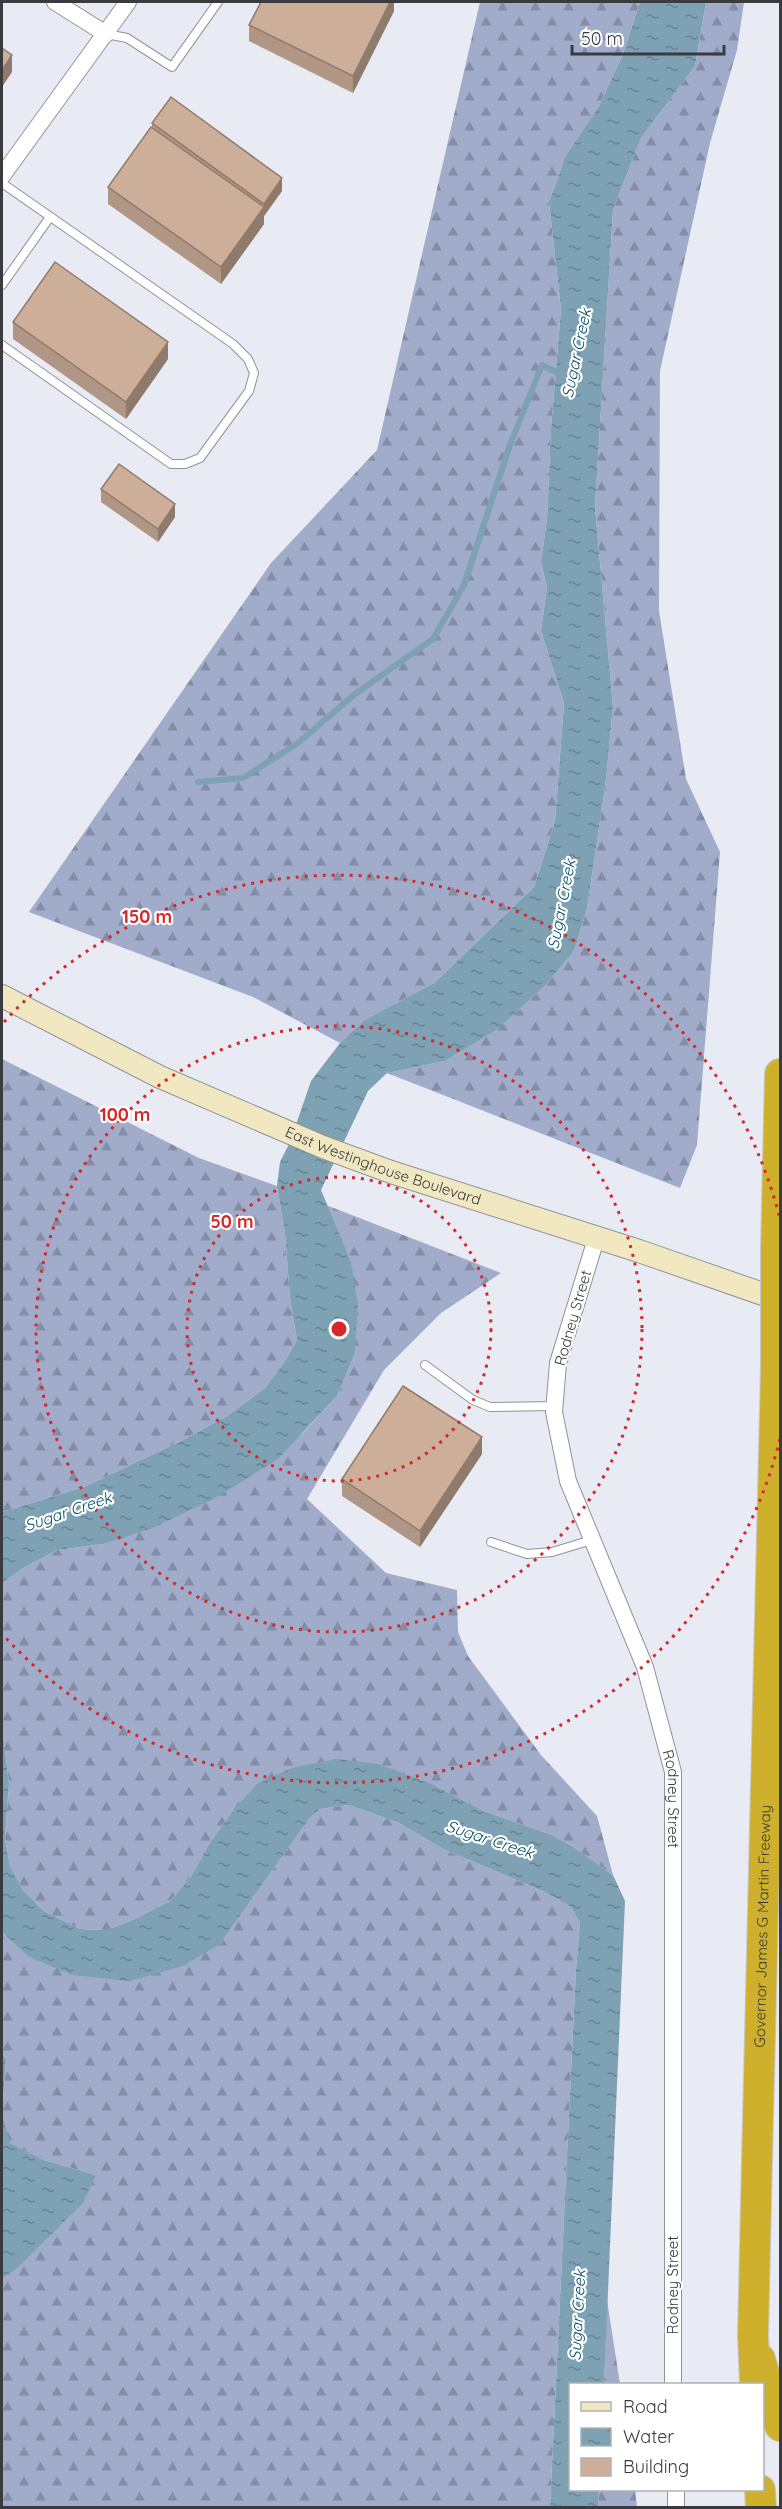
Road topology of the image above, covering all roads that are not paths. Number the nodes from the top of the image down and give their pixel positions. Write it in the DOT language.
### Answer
graph roads {
  1 [pos="55,2"];
  2 [pos="128,2"];
  3 [pos="218,2"];
  4 [pos="106,34"];
  5 [pos="2,176"];
  6 [pos="2,183"];
  7 [pos="50,217"];
  8 [pos="2,285"];
  9 [pos="2,345"];
  10 [pos="2,996"];
  11 [pos="780,1074"];
  12 [pos="596,1239"];
  13 [pos="780,1300"];
  14 [pos="425,1365"];
  15 [pos="555,1406"];
  16 [pos="592,1540"];
  17 [pos="491,1542"];
  18 [pos="753,2336"];
  19 [pos="673,2383"];
  20 [pos="755,2383"];
  21 [pos="780,2426"];
  22 [pos="676,2491"];
  23 [pos="760,2491"];
  24 [pos="676,2508"];
  25 [pos="761,2508"];
  1 -- 4 [label="street"];
  2 -- 4 [label="street"];
  3 -- 4 [label="lane"];
  4 -- 5 [label="street"];
  6 -- 7 [label="lane"];
  7 -- 8 [label="lane"];
  7 -- 9 [label="lane"];
  10 -- 12 [label="main road, East Westinghouse Boulevard"];
  11 -- 18 [label="highway, Governor James G Martin Freeway, bridge"];
  12 -- 13 [label="main road, East Westinghouse Boulevard"];
  12 -- 15 [label="street, Rodney Street"];
  14 -- 15 [label="lane"];
  15 -- 16 [label="street, Rodney Street"];
  16 -- 17 [label="lane"];
  16 -- 19 [label="street, Rodney Street"];
  18 -- 20 [label="highway, Governor James G Martin Freeway"];
  18 -- 21 [label="highway"];
  22 -- 24 [label="street"];
  23 -- 25 [label="highway"];
}
